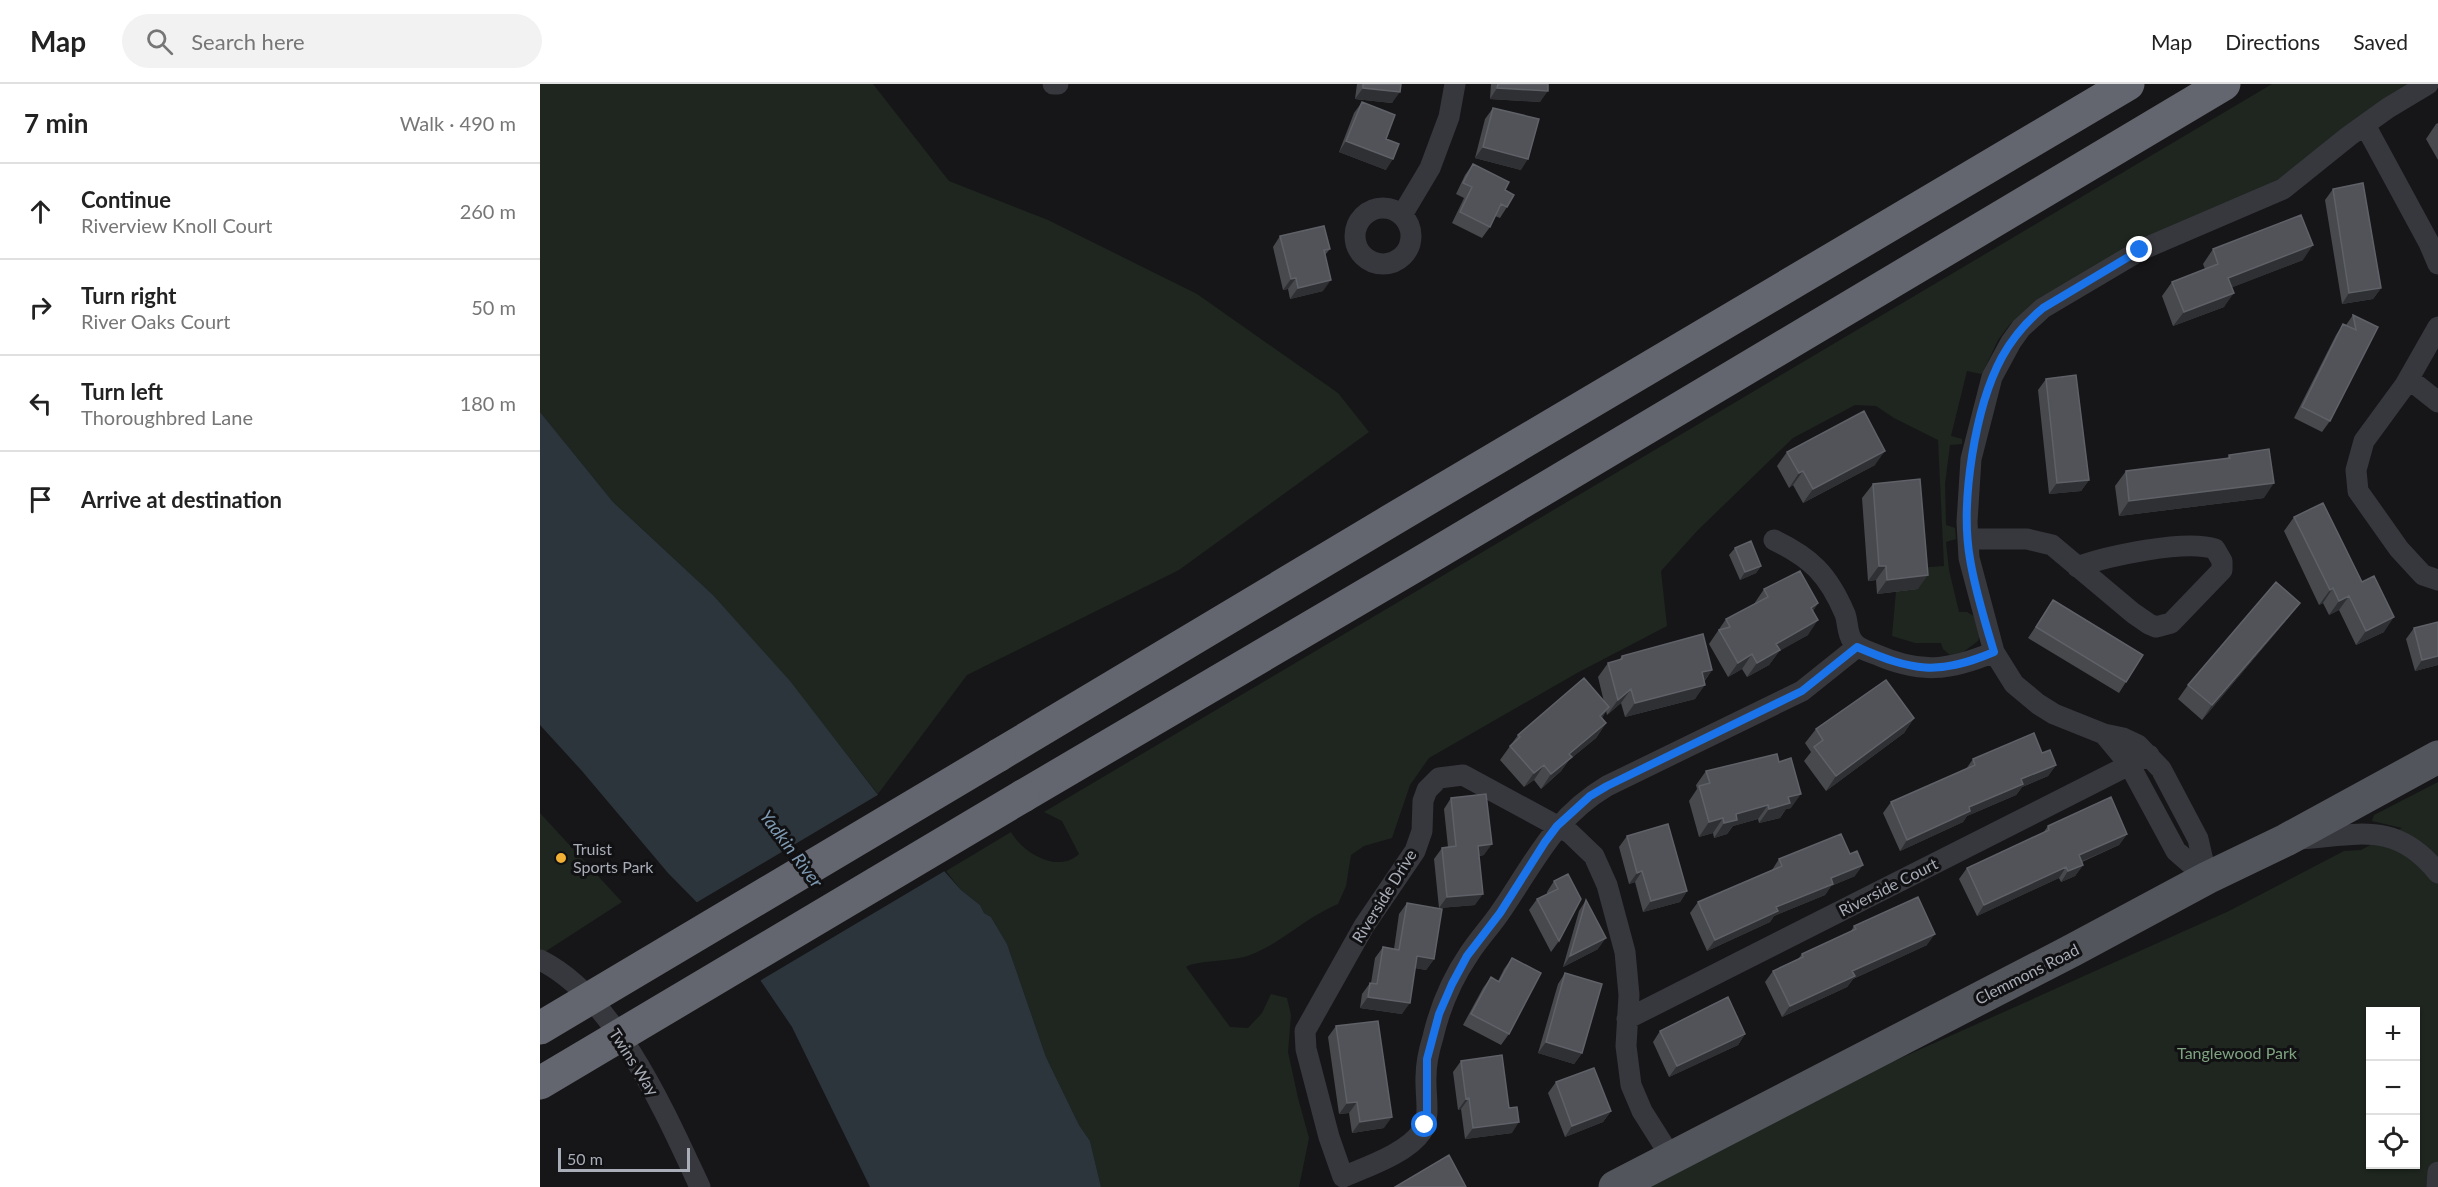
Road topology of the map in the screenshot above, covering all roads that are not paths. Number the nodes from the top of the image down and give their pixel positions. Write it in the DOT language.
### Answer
graph roads {
  1 [pos="1053,84"];
  2 [pos="1058,84"];
  3 [pos="1455,84"];
  4 [pos="2128,84"];
  5 [pos="2224,84"];
  6 [pos="2428,84"];
  7 [pos="2365,125"];
  8 [pos="1402,215"];
  9 [pos="2438,264"];
  10 [pos="2438,327"];
  11 [pos="2409,379"];
  12 [pos="2438,402"];
  13 [pos="1968,539"];
  14 [pos="1774,540"];
  15 [pos="2077,567"];
  16 [pos="2438,580"];
  17 [pos="1857,647"];
  18 [pos="1994,652"];
  19 [pos="2104,734"];
  20 [pos="2149,755"];
  21 [pos="2438,757"];
  22 [pos="2129,764"];
  23 [pos="1557,826"];
  24 [pos="2286,840"];
  25 [pos="2438,873"];
  26 [pos="2207,878"];
  27 [pos="540,960"];
  28 [pos="1627,1019"];
  29 [pos="540,1028"];
  30 [pos="540,1083"];
  31 [pos="1671,1157"];
  32 [pos="2438,1172"];
  33 [pos="700,1187"];
  34 [pos="1615,1187"];
  35 [pos="2437,1187"];
  1 -- 2 [label="street"];
  3 -- 8 [label="street"];
  4 -- 29 [label="highway, bridge"];
  5 -- 30 [label="highway, bridge"];
  6 -- 7 [label="street"];
  7 -- 9 [label="street"];
  7 -- 13 [label="street"];
  10 -- 11 [label="street"];
  11 -- 12 [label="street"];
  11 -- 16 [label="street"];
  13 -- 15 [label="street"];
  13 -- 18 [label="street"];
  14 -- 17 [label="street"];
  15 -- 15 [label="street"];
  17 -- 18 [label="street"];
  17 -- 23 [label="street"];
  18 -- 19 [label="street"];
  19 -- 20 [label="street"];
  19 -- 22 [label="street"];
  20 -- 22 [label="street, Riverside Court"];
  20 -- 26 [label="street"];
  21 -- 24 [label="main road, Clemmons Road"];
  22 -- 26 [label="street"];
  22 -- 28 [label="street, Riverside Court"];
  23 -- 23 [label="street, Riverside Drive"];
  23 -- 28 [label="street, Riverside Drive"];
  24 -- 25 [label="street"];
  24 -- 26 [label="main road, Clemmons Road"];
  26 -- 31 [label="main road, Clemmons Road"];
  27 -- 33 [label="street, Twins Way"];
  28 -- 31 [label="street, Riverside Drive"];
  31 -- 34 [label="main road, Clemmons Road"];
  32 -- 35 [label="street"];
}
